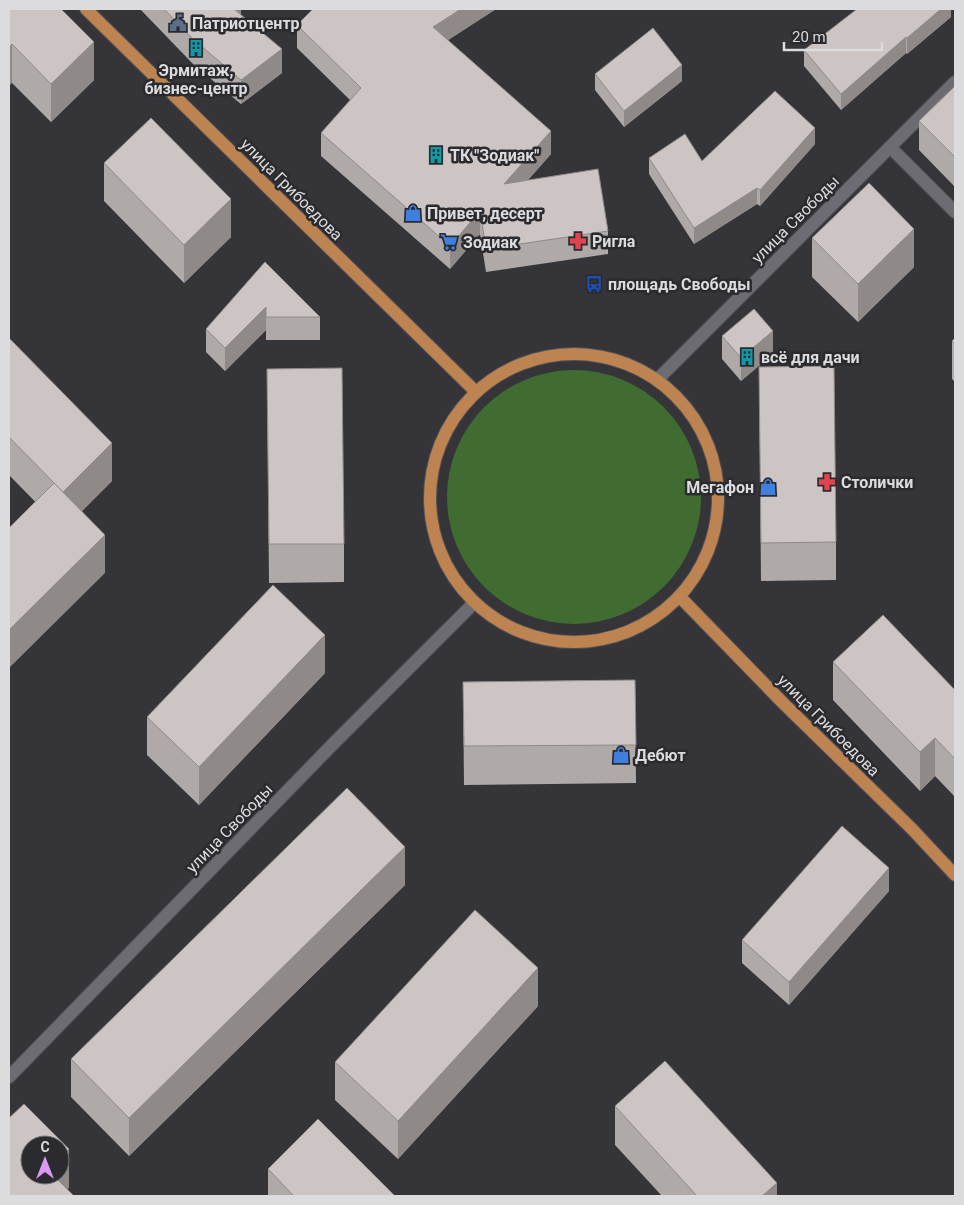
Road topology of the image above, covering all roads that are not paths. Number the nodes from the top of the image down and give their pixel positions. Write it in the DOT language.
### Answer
graph roads {
  1 [pos="86,9"];
  2 [pos="955,82"];
  3 [pos="890,148"];
  4 [pos="955,212"];
  5 [pos="658,379"];
  6 [pos="475,391"];
  7 [pos="680,597"];
  8 [pos="474,603"];
  9 [pos="955,875"];
  10 [pos="9,1077"];
  1 -- 6 [label="main road, улица Грибоедова"];
  2 -- 3 [label="street, улица Свободы"];
  3 -- 4 [label="street"];
  3 -- 5 [label="street, улица Свободы"];
  5 -- 6 [label="main road"];
  5 -- 7 [label="main road"];
  6 -- 8 [label="main road"];
  7 -- 8 [label="main road"];
  7 -- 9 [label="main road, улица Грибоедова"];
  8 -- 10 [label="street, улица Свободы"];
}
